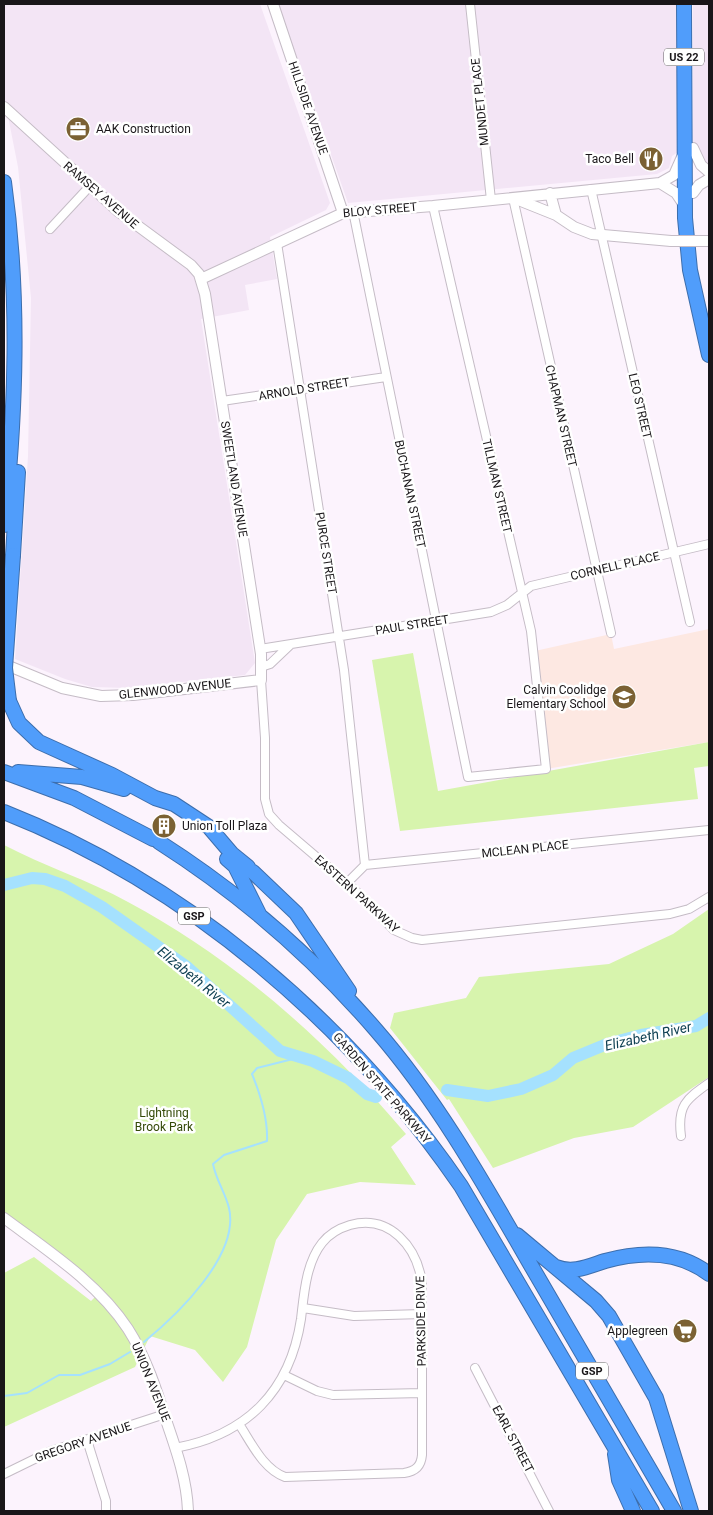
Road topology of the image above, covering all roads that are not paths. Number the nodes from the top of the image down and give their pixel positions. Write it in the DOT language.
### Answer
graph roads {
  1 [pos="272,4"];
  2 [pos="470,4"];
  3 [pos="684,4"];
  4 [pos="693,4"];
  5 [pos="4,107"];
  6 [pos="689,148"];
  7 [pos="709,172"];
  8 [pos="709,179"];
  9 [pos="4,182"];
  10 [pos="660,182"];
  11 [pos="90,186"];
  12 [pos="591,189"];
  13 [pos="550,193"];
  14 [pos="693,193"];
  15 [pos="513,198"];
  16 [pos="491,200"];
  17 [pos="433,206"];
  18 [pos="684,206"];
  19 [pos="348,212"];
  20 [pos="556,214"];
  21 [pos="50,229"];
  22 [pos="601,236"];
  23 [pos="709,241"];
  24 [pos="277,243"];
  25 [pos="201,279"];
  26 [pos="709,318"];
  27 [pos="709,355"];
  28 [pos="386,377"];
  29 [pos="301,390"];
  30 [pos="222,401"];
  31 [pos="13,419"];
  32 [pos="4,525"];
  33 [pos="709,544"];
  34 [pos="674,552"];
  35 [pos="597,571"];
  36 [pos="522,591"];
  37 [pos="436,622"];
  38 [pos="690,622"];
  39 [pos="611,633"];
  40 [pos="339,637"];
  41 [pos="295,644"];
  42 [pos="260,648"];
  43 [pos="4,664"];
  44 [pos="261,667"];
  45 [pos="261,680"];
  46 [pos="4,772"];
  47 [pos="468,777"];
  48 [pos="151,796"];
  49 [pos="4,812"];
  50 [pos="709,830"];
  51 [pos="365,865"];
  52 [pos="347,883"];
  53 [pos="709,897"];
  54 [pos="263,921"];
  55 [pos="376,1031"];
  56 [pos="709,1083"];
  57 [pos="681,1136"];
  58 [pos="4,1218"];
  59 [pos="510,1230"];
  60 [pos="548,1262"];
  61 [pos="709,1274"];
  62 [pos="302,1308"];
  63 [pos="422,1314"];
  64 [pos="475,1368"];
  65 [pos="284,1375"];
  66 [pos="422,1393"];
  67 [pos="164,1414"];
  68 [pos="239,1424"];
  69 [pos="87,1440"];
  70 [pos="614,1446"];
  71 [pos="176,1448"];
  72 [pos="4,1474"];
  73 [pos="106,1511"];
  74 [pos="188,1511"];
  75 [pos="549,1511"];
  76 [pos="633,1511"];
  77 [pos="652,1511"];
  78 [pos="674,1511"];
  79 [pos="691,1511"];
  1 -- 19 [label="street, HILLSIDE AVENUE"];
  2 -- 16 [label="street, MUNDET PLACE"];
  3 -- 6 [label="highway, US 22"];
  4 -- 6 [label="highway, US 22"];
  5 -- 11 [label="street, RAMSEY AVENUE"];
  6 -- 7 [label="street"];
  6 -- 10 [label="street"];
  6 -- 14 [label="highway, US 22"];
  6 -- 18 [label="highway, US 22"];
  8 -- 14 [label="street"];
  9 -- 31 [label="highway"];
  10 -- 12 [label="street, BLOY STREET"];
  10 -- 18 [label="street"];
  11 -- 21 [label="street"];
  11 -- 25 [label="street, RAMSEY AVENUE"];
  12 -- 13 [label="street, BLOY STREET"];
  12 -- 22 [label="street, LEO STREET"];
  13 -- 15 [label="street, BLOY STREET"];
  13 -- 20 [label="street"];
  14 -- 26 [label="highway, US 22"];
  15 -- 16 [label="street, BLOY STREET"];
  15 -- 20 [label="street, BLOY STREET"];
  15 -- 35 [label="street, CHAPMAN STREET"];
  16 -- 17 [label="street, BLOY STREET"];
  17 -- 19 [label="street, BLOY STREET"];
  17 -- 36 [label="street, TILLMAN STREET"];
  18 -- 27 [label="highway, US 22"];
  19 -- 24 [label="street, BLOY STREET"];
  19 -- 28 [label="street, BUCHANAN STREET"];
  20 -- 22 [label="street, BLOY STREET"];
  22 -- 23 [label="street, BLOY STREET, bridge"];
  22 -- 34 [label="street, LEO STREET"];
  24 -- 25 [label="street, BLOY STREET"];
  24 -- 29 [label="street, PURCE STREET"];
  25 -- 30 [label="street, SWEETLAND AVENUE"];
  28 -- 29 [label="street, ARNOLD STREET"];
  28 -- 37 [label="street, BUCHANAN STREET"];
  29 -- 30 [label="street, ARNOLD STREET"];
  29 -- 40 [label="street, PURCE STREET"];
  30 -- 42 [label="street, SWEETLAND AVENUE"];
  31 -- 32 [label="highway"];
  31 -- 48 [label="highway, bridge"];
  33 -- 34 [label="street, CORNELL PLACE"];
  34 -- 35 [label="street, CORNELL PLACE"];
  34 -- 38 [label="street, LEO STREET"];
  35 -- 36 [label="street, CORNELL PLACE"];
  35 -- 39 [label="street, CHAPMAN STREET"];
  36 -- 37 [label="street, PAUL STREET"];
  36 -- 47 [label="street, TILLMAN STREET"];
  37 -- 40 [label="street, PAUL STREET"];
  37 -- 47 [label="street, BUCHANAN STREET"];
  40 -- 41 [label="street, PAUL STREET"];
  40 -- 51 [label="street, PURCE STREET"];
  41 -- 42 [label="street, PAUL STREET"];
  41 -- 44 [label="street, PAUL STREET"];
  42 -- 44 [label="street, SWEETLAND AVENUE"];
  43 -- 45 [label="street, GLENWOOD AVENUE"];
  44 -- 45 [label="street, SWEETLAND AVENUE"];
  45 -- 52 [label="street, EASTERN PARKWAY"];
  46 -- 48 [label="highway"];
  46 -- 54 [label="highway, GARDEN STATE PARKWAY / GSP"];
  48 -- 54 [label="highway"];
  48 -- 55 [label="highway"];
  49 -- 70 [label="highway, GARDEN STATE PARKWAY / GSP"];
  50 -- 51 [label="street, MCLEAN PLACE"];
  51 -- 52 [label="street"];
  52 -- 53 [label="street, EASTERN PARKWAY"];
  54 -- 55 [label="highway, GARDEN STATE PARKWAY / GSP"];
  55 -- 59 [label="highway, GARDEN STATE PARKWAY / GSP"];
  56 -- 57 [label="street"];
  58 -- 67 [label="street, UNION AVENUE"];
  59 -- 60 [label="highway"];
  59 -- 78 [label="highway, GARDEN STATE PARKWAY / GSP"];
  60 -- 61 [label="highway"];
  60 -- 79 [label="highway"];
  62 -- 63 [label="street"];
  62 -- 63 [label="street, PARKSIDE DRIVE"];
  62 -- 65 [label="street, PARKSIDE DRIVE"];
  63 -- 66 [label="street, PARKSIDE DRIVE"];
  64 -- 75 [label="street, EARL STREET"];
  65 -- 66 [label="street"];
  65 -- 68 [label="street, PARKSIDE DRIVE"];
  66 -- 68 [label="street, PARKSIDE DRIVE"];
  67 -- 69 [label="street, GREGORY AVENUE"];
  67 -- 71 [label="street, UNION AVENUE"];
  68 -- 71 [label="street, PARKSIDE DRIVE"];
  69 -- 72 [label="street, GREGORY AVENUE"];
  69 -- 73 [label="street"];
  70 -- 76 [label="highway"];
  70 -- 77 [label="highway, GARDEN STATE PARKWAY / GSP"];
  71 -- 74 [label="street, UNION AVENUE"];
}
